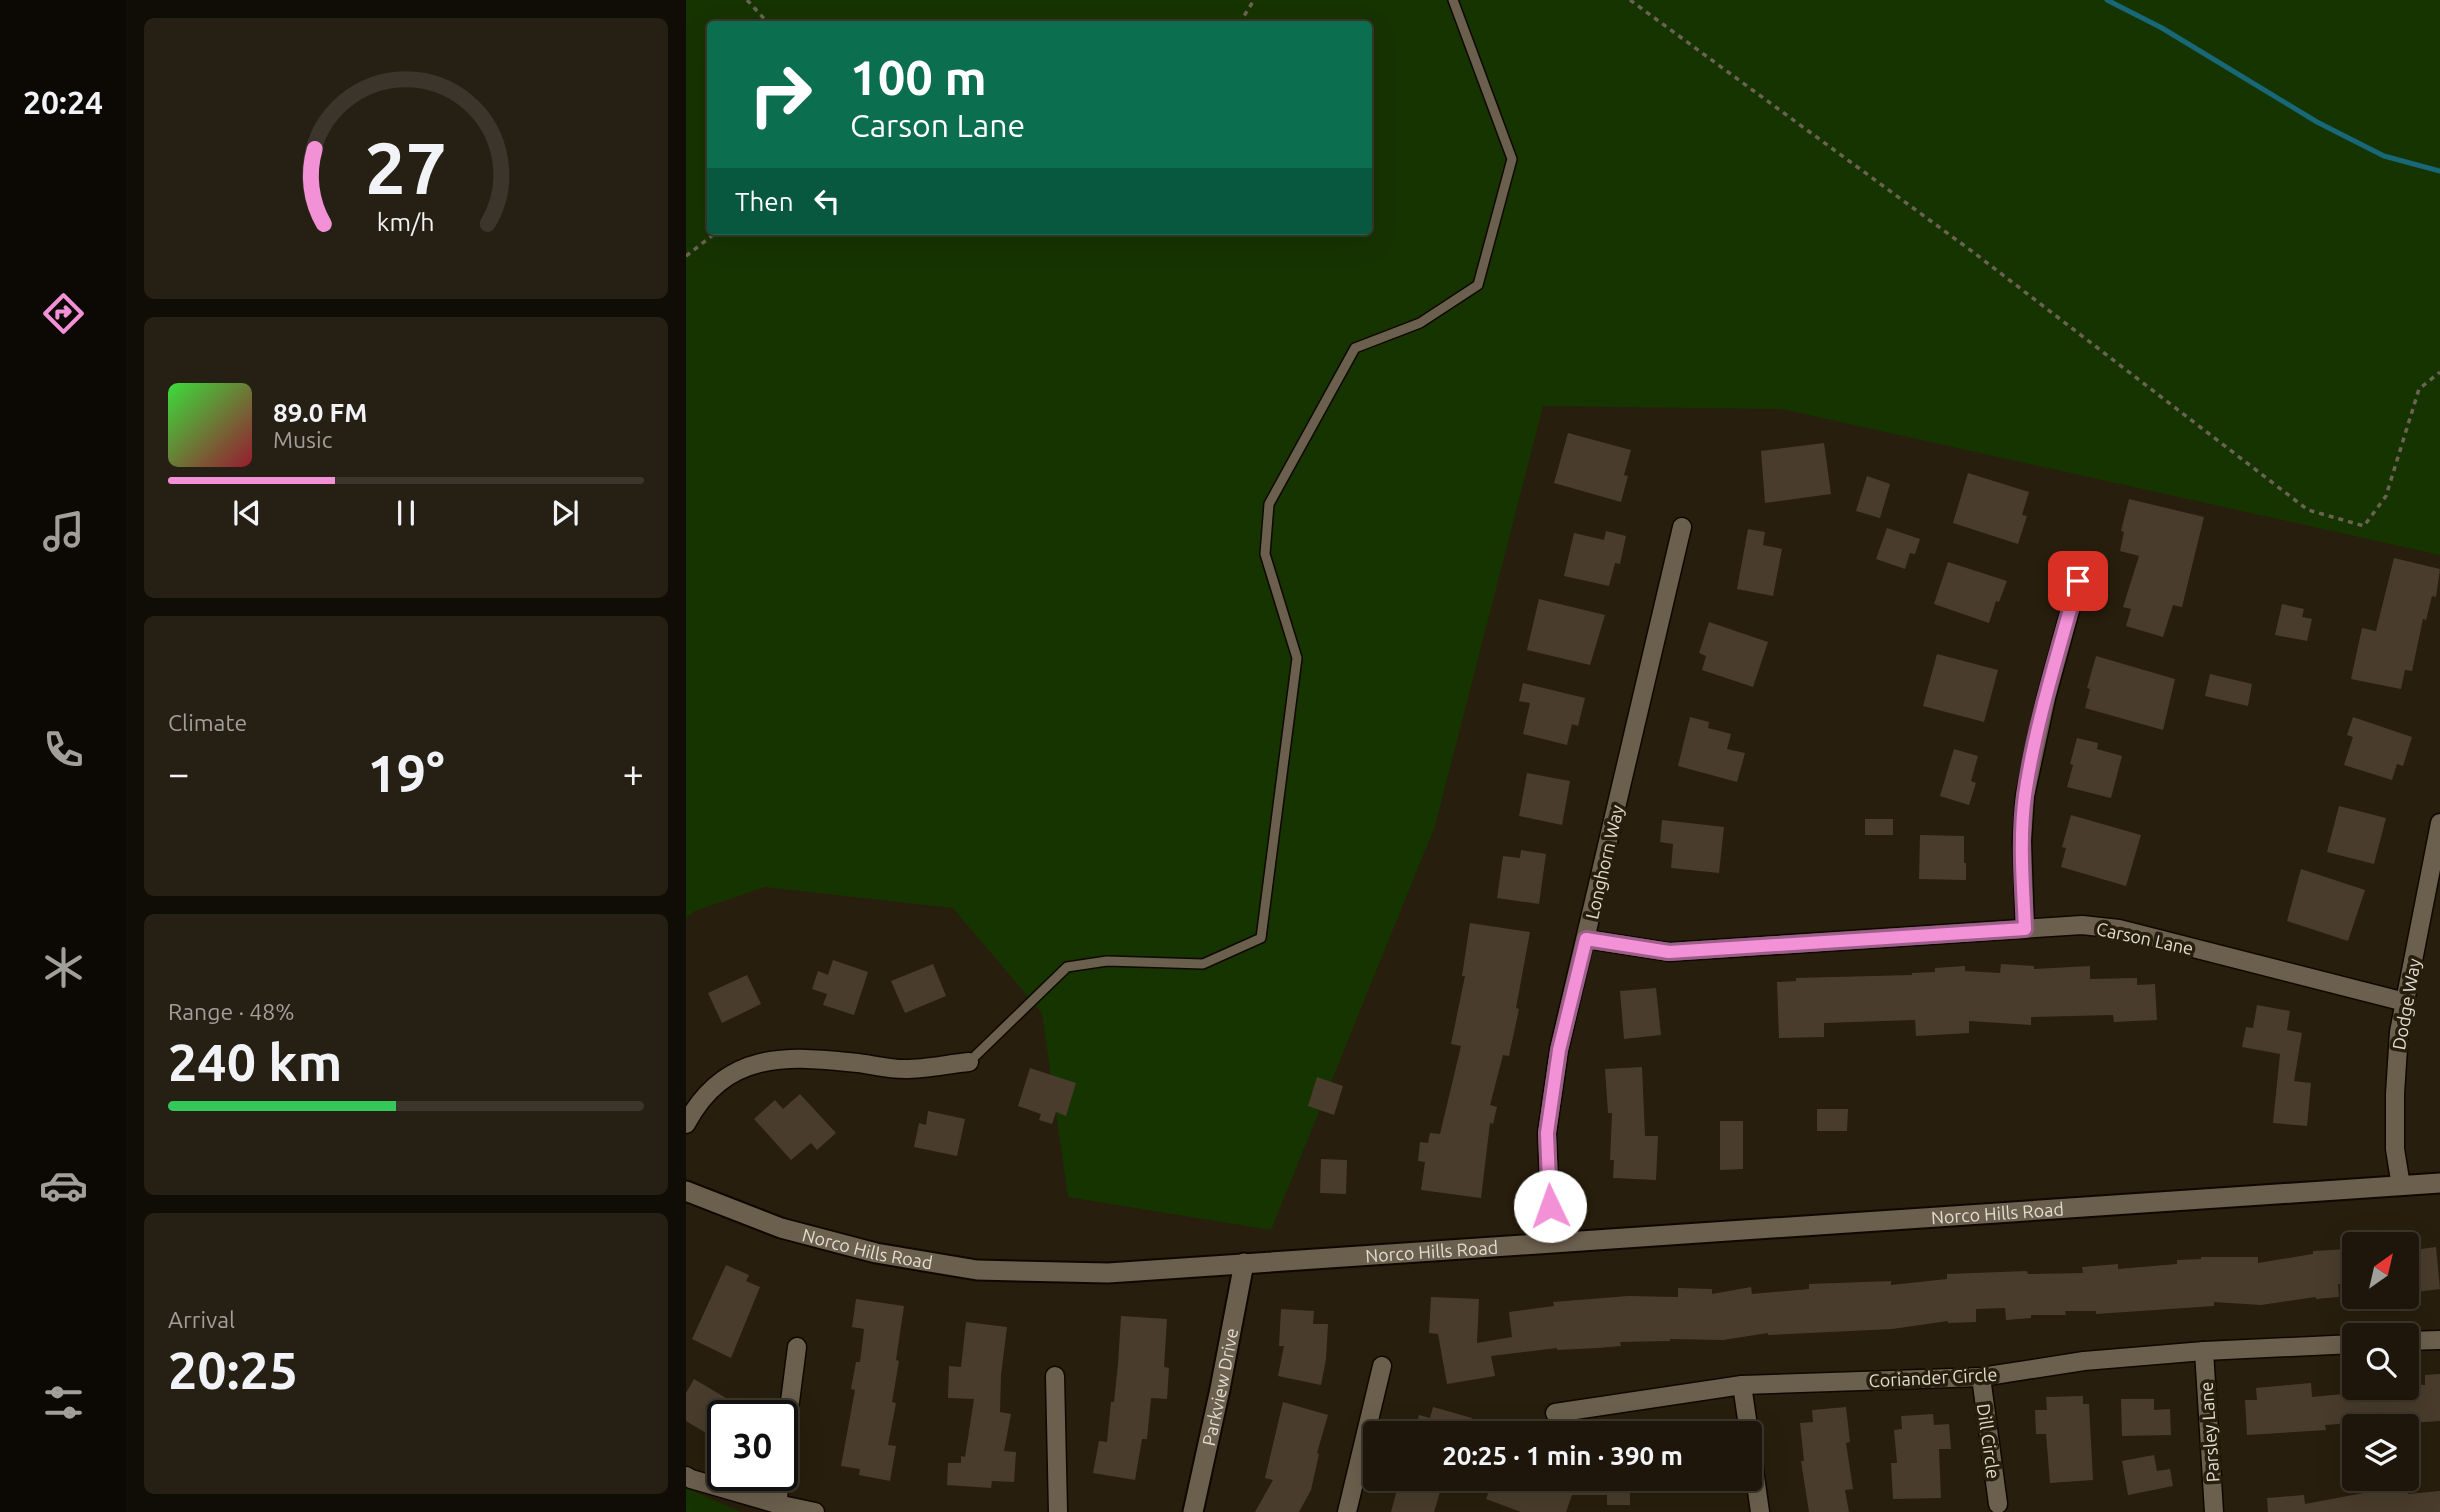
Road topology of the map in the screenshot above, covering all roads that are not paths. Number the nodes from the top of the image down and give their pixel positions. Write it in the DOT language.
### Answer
graph roads {
  1 [pos="1453,0"];
  2 [pos="1682,527"];
  3 [pos="2078,581"];
  4 [pos="2440,823"];
  5 [pos="2436,866"];
  6 [pos="2025,929"];
  7 [pos="1586,939"];
  8 [pos="2405,1002"];
  9 [pos="969,1062"];
  10 [pos="686,1124"];
  11 [pos="2440,1183"];
  12 [pos="2401,1186"];
  13 [pos="686,1191"];
  14 [pos="1556,1241"];
  15 [pos="1244,1263"];
  16 [pos="2440,1340"];
  17 [pos="2419,1341"];
  18 [pos="2342,1345"];
  19 [pos="797,1347"];
  20 [pos="2204,1351"];
  21 [pos="1382,1366"];
  22 [pos="1055,1376"];
  23 [pos="1981,1377"];
  24 [pos="1742,1385"];
  25 [pos="790,1400"];
  26 [pos="1555,1413"];
  27 [pos="1747,1421"];
  28 [pos="686,1476"];
  29 [pos="1757,1491"];
  30 [pos="1998,1504"];
  31 [pos="776,1508"];
  32 [pos="815,1512"];
  33 [pos="1058,1512"];
  34 [pos="1193,1512"];
  35 [pos="1347,1512"];
  36 [pos="1760,1512"];
  37 [pos="2214,1512"];
  1 -- 9 [label="lane"];
  2 -- 7 [label="street, Longhorn Way"];
  3 -- 6 [label="street"];
  4 -- 5 [label="street, Dodge Way"];
  5 -- 8 [label="street, Dodge Way"];
  6 -- 7 [label="street, Carson Lane"];
  6 -- 8 [label="street, Carson Lane"];
  7 -- 14 [label="street, Longhorn Way"];
  8 -- 12 [label="street, Dodge Way"];
  9 -- 10 [label="street"];
  11 -- 12 [label="street, Norco Hills Road"];
  12 -- 14 [label="street, Norco Hills Road"];
  13 -- 15 [label="street, Norco Hills Road"];
  14 -- 15 [label="street, Norco Hills Road"];
  15 -- 34 [label="street, Parkview Drive"];
  16 -- 17 [label="street"];
  18 -- 20 [label="street, Coriander Circle"];
  19 -- 25 [label="street"];
  20 -- 23 [label="street, Coriander Circle"];
  20 -- 37 [label="street, Parsley Lane"];
  21 -- 35 [label="street"];
  22 -- 33 [label="street"];
  23 -- 24 [label="street, Coriander Circle"];
  23 -- 30 [label="street, Dill Circle"];
  24 -- 26 [label="street, Coriander Circle"];
  24 -- 27 [label="street"];
  28 -- 31 [label="street"];
  29 -- 36 [label="street"];
  31 -- 32 [label="street"];
}
